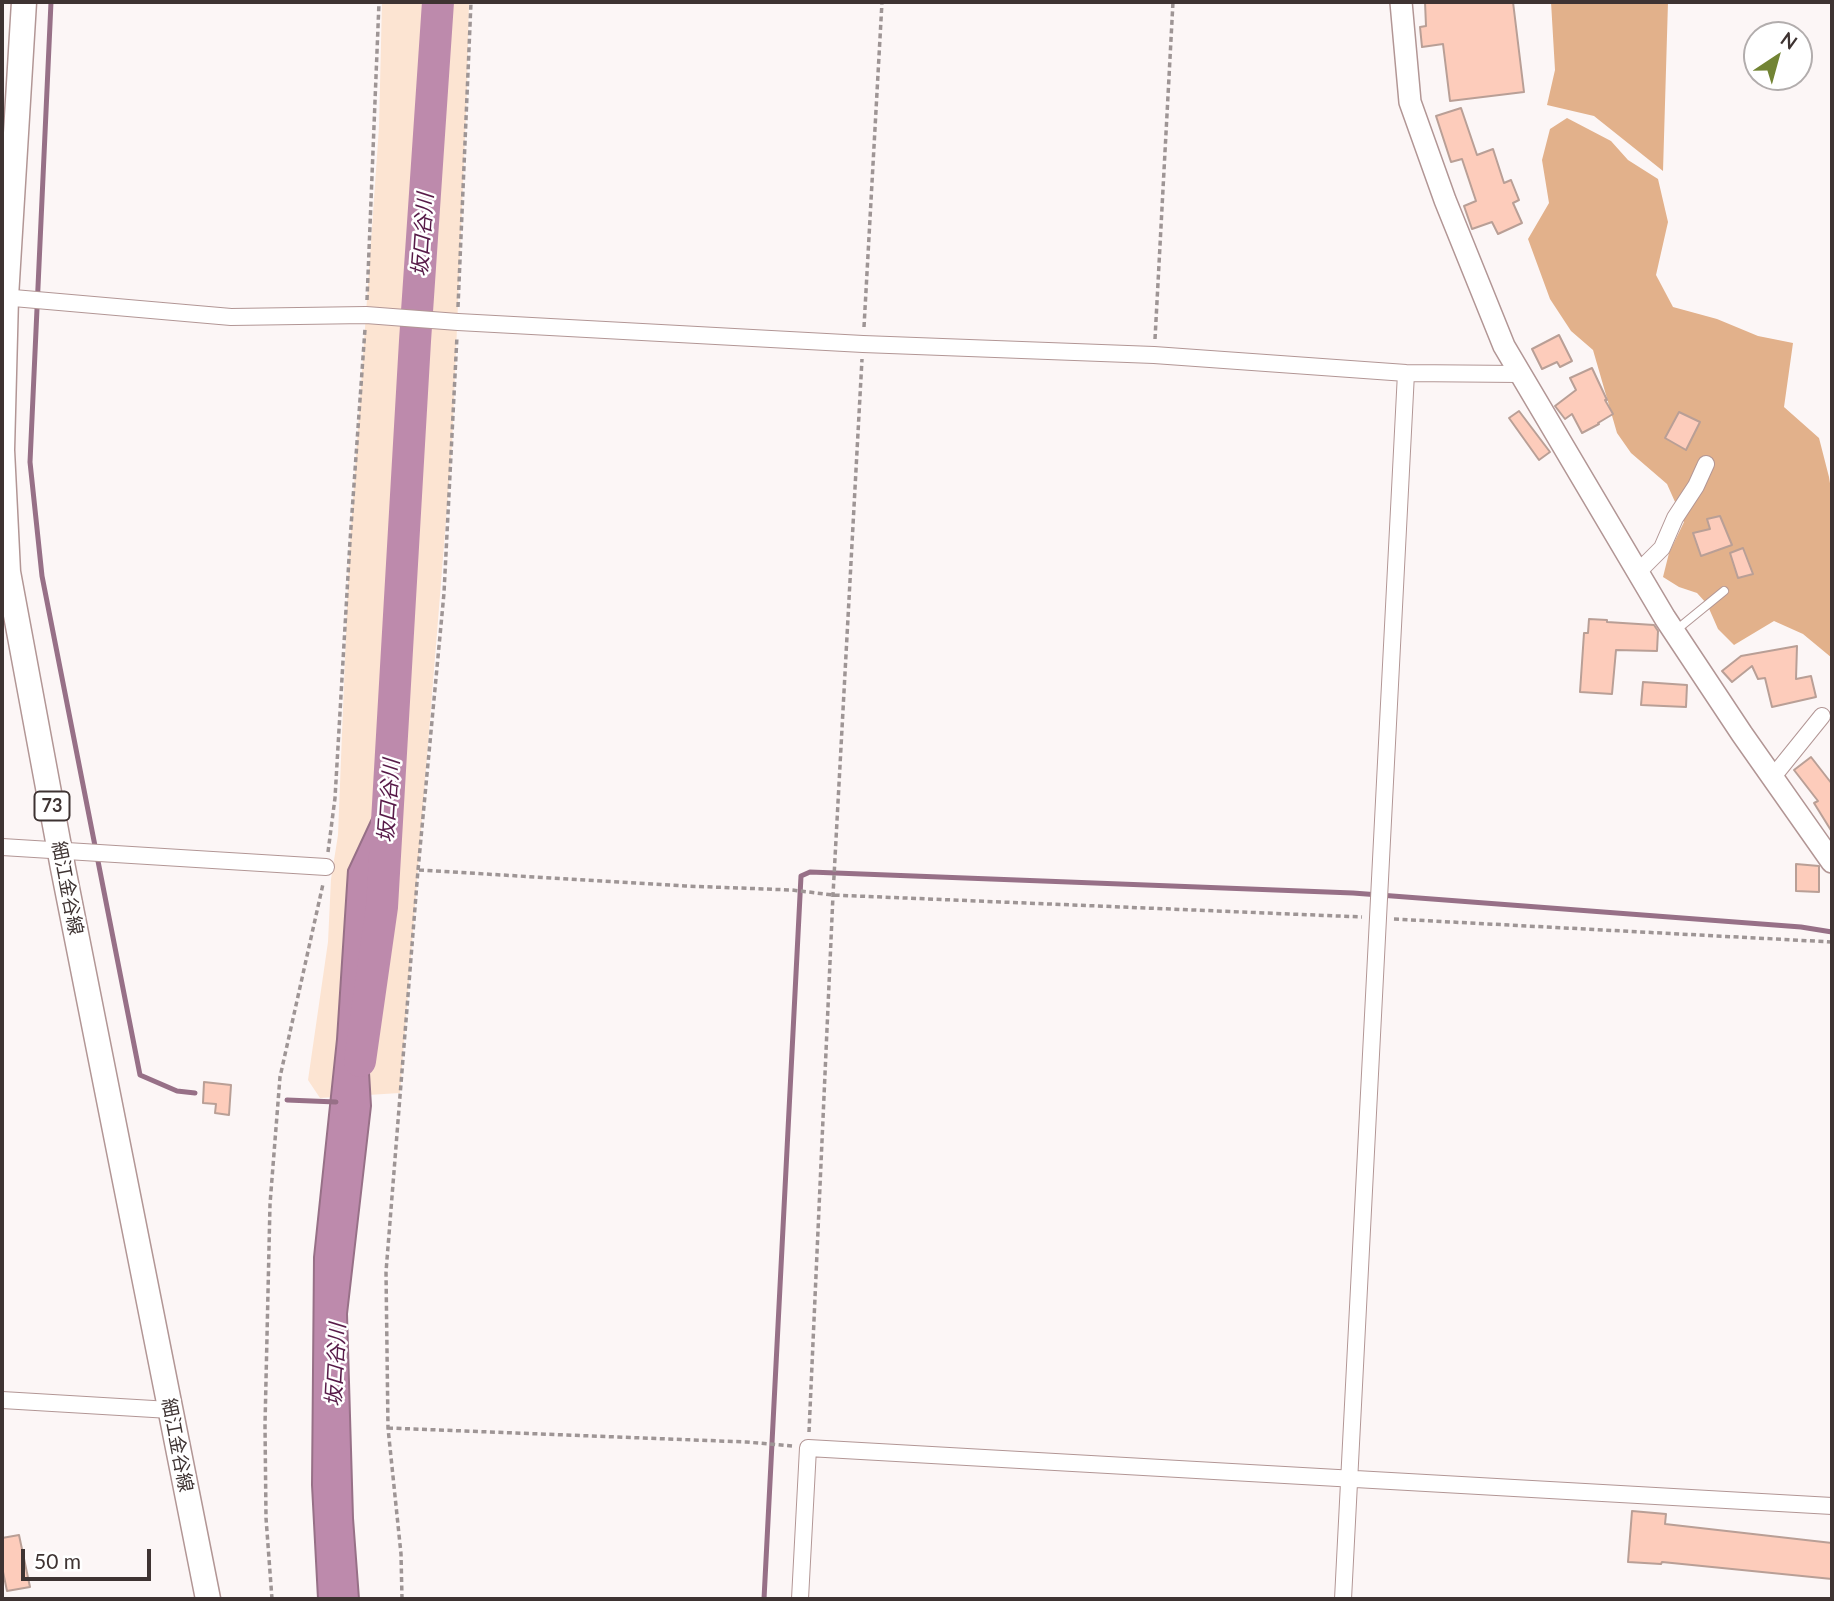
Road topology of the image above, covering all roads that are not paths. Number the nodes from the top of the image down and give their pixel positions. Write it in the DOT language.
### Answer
graph roads {
  1 [pos="24,2"];
  2 [pos="1401,2"];
  3 [pos="11,298"];
  4 [pos="1406,373"];
  5 [pos="1519,374"];
  6 [pos="1706,464"];
  7 [pos="1637,573"];
  8 [pos="1724,591"];
  9 [pos="1675,632"];
  10 [pos="1822,716"];
  11 [pos="1772,778"];
  12 [pos="2,847"];
  13 [pos="60,851"];
  14 [pos="1832,862"];
  15 [pos="327,867"];
  16 [pos="2,1400"];
  17 [pos="170,1410"];
  18 [pos="1350,1479"];
  19 [pos="1832,1506"];
  20 [pos="208,1599"];
  21 [pos="800,1599"];
  22 [pos="1343,1599"];
  1 -- 3 [label="main road, 細江金谷線 / 73"];
  2 -- 5 [label="street"];
  3 -- 4 [label="street"];
  3 -- 13 [label="main road, 細江金谷線 / 73"];
  4 -- 5 [label="street"];
  4 -- 18 [label="street"];
  5 -- 7 [label="street"];
  6 -- 7 [label="street"];
  7 -- 9 [label="street"];
  8 -- 9 [label="lane"];
  9 -- 11 [label="street"];
  10 -- 11 [label="street"];
  11 -- 14 [label="street"];
  12 -- 13 [label="street"];
  13 -- 15 [label="street"];
  13 -- 17 [label="main road, 細江金谷線 / 73"];
  16 -- 17 [label="street"];
  17 -- 20 [label="main road, 細江金谷線 / 73"];
  18 -- 19 [label="street"];
  18 -- 21 [label="street"];
  18 -- 22 [label="street"];
}
